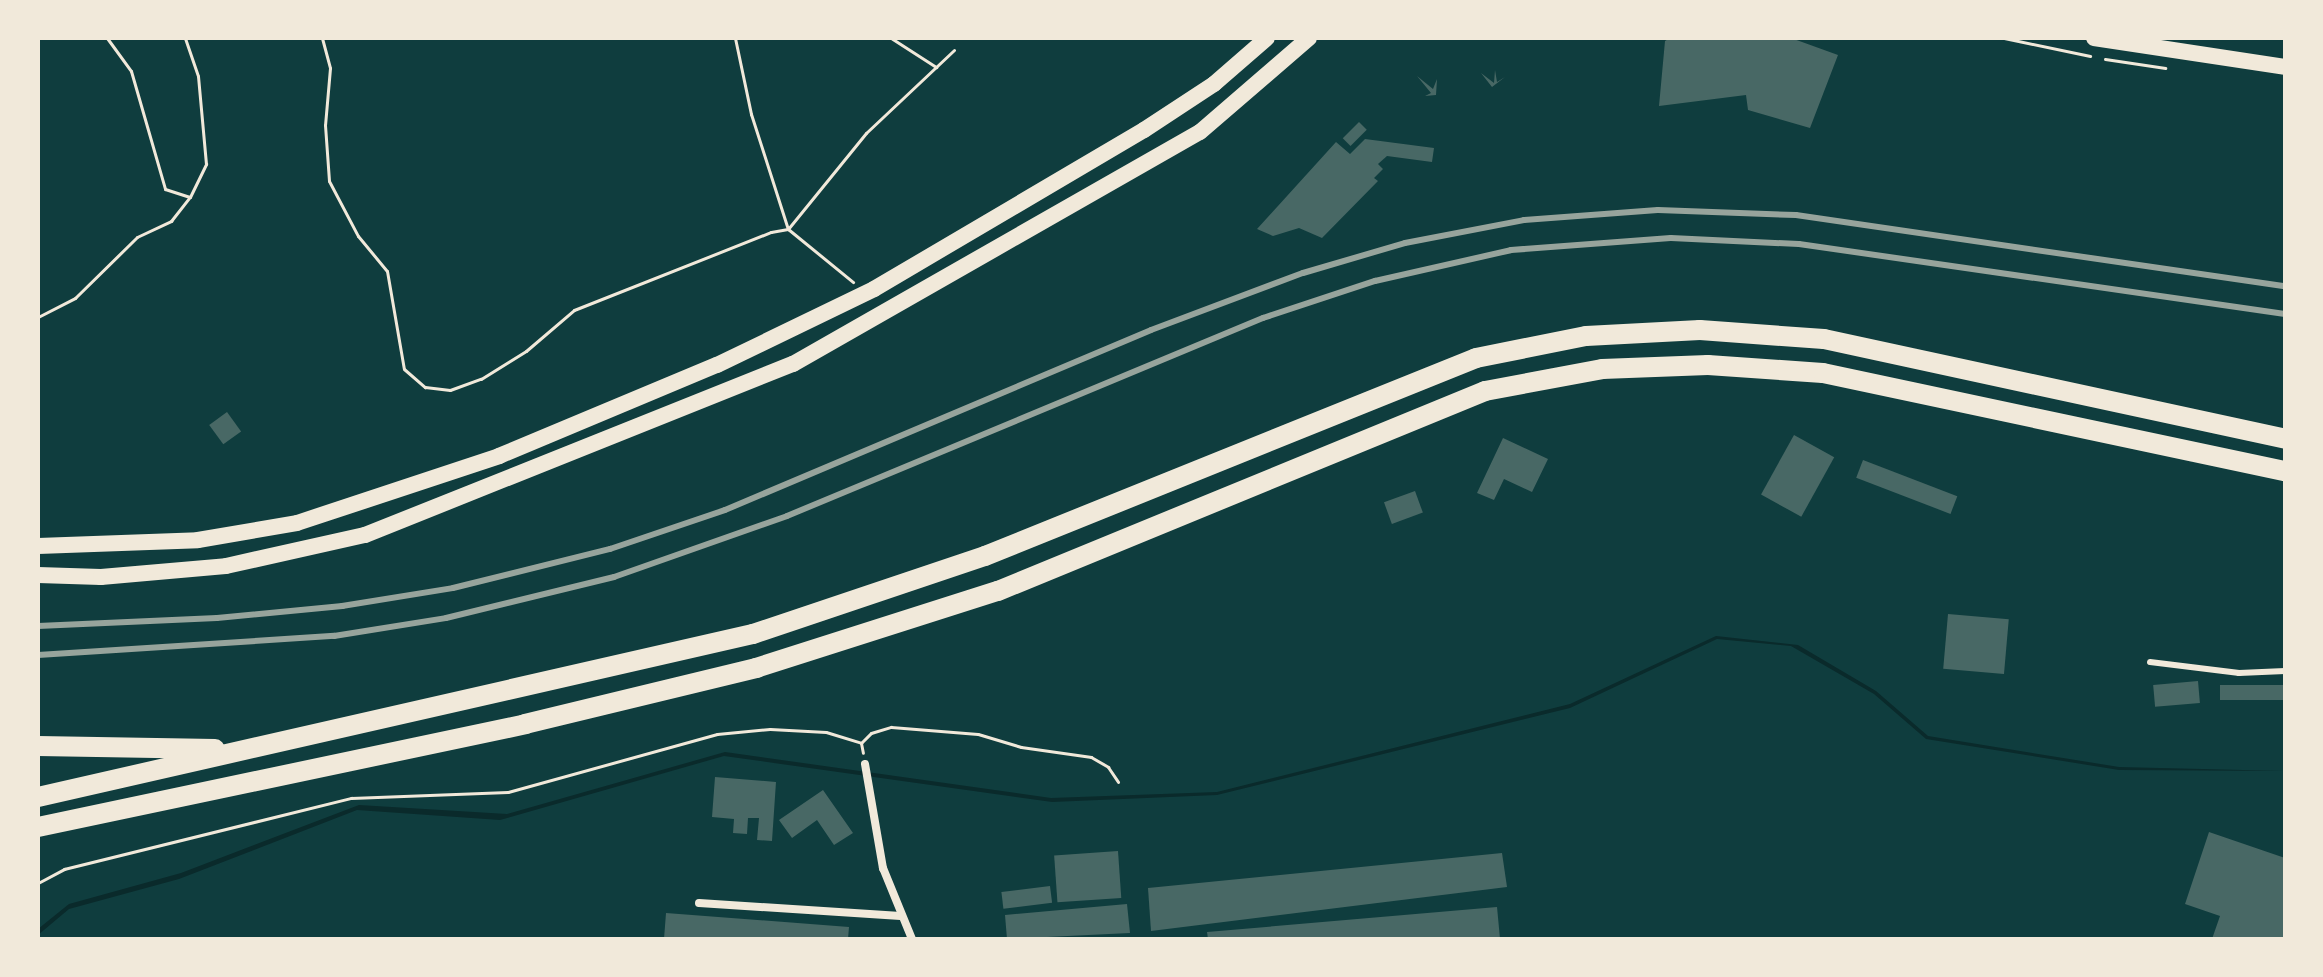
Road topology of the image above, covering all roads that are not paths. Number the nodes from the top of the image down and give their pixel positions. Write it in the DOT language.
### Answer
graph roads {
  1 [pos="1267,38"];
  2 [pos="1309,38"];
  3 [pos="2094,38"];
  4 [pos="2285,67"];
  5 [pos="2285,439"];
  6 [pos="2285,471"];
  7 [pos="38,546"];
  8 [pos="38,575"];
  9 [pos="2150,662"];
  10 [pos="2285,671"];
  11 [pos="38,746"];
  12 [pos="247,750"];
  13 [pos="865,764"];
  14 [pos="38,797"];
  15 [pos="38,827"];
  16 [pos="699,903"];
  17 [pos="901,916"];
  18 [pos="912,939"];
  1 -- 7 [label="main road"];
  2 -- 8 [label="main road"];
  3 -- 4 [label="main road"];
  5 -- 12 [label="highway"];
  6 -- 15 [label="highway"];
  9 -- 10 [label="lane"];
  11 -- 12 [label="highway"];
  12 -- 14 [label="highway"];
  13 -- 17 [label="street"];
  16 -- 17 [label="street"];
  17 -- 18 [label="street"];
}
